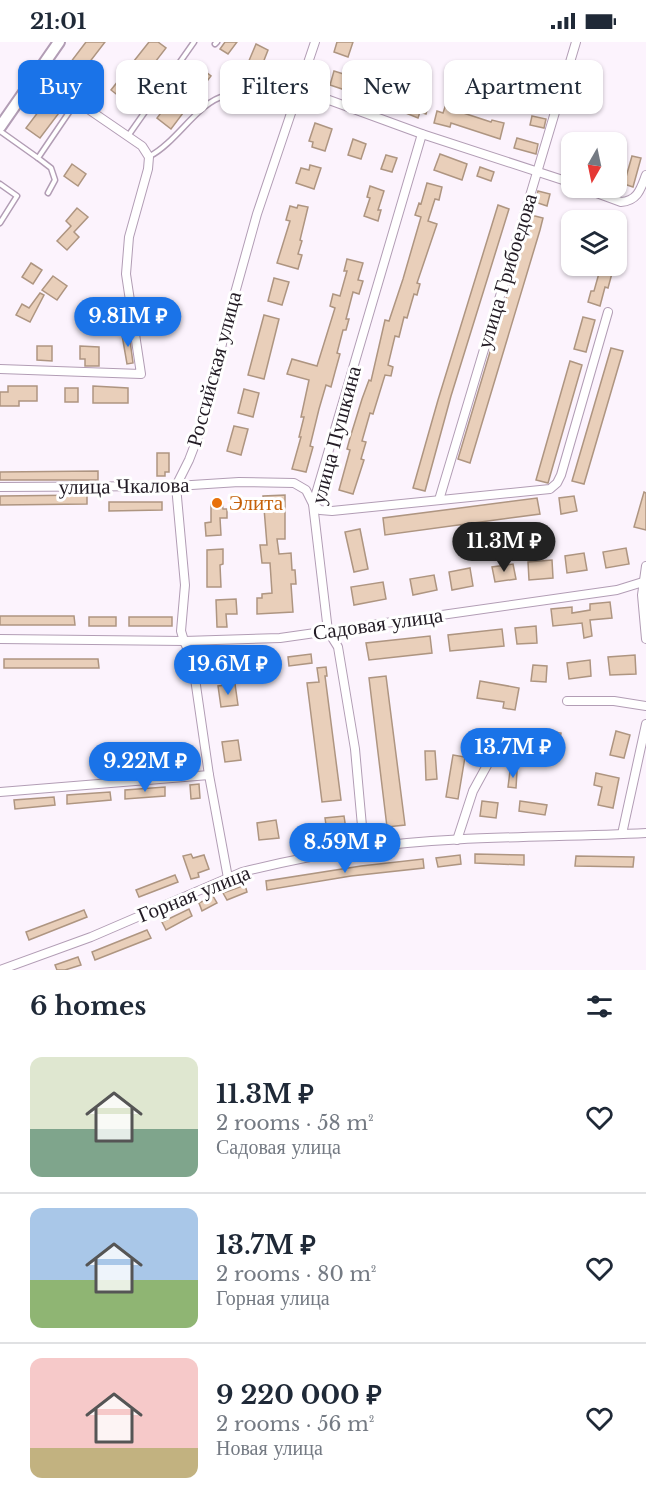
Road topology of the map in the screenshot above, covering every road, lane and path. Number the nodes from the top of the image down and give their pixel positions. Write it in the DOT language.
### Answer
graph roads {
  1 [pos="59,42"];
  2 [pos="194,42"];
  3 [pos="315,42"];
  4 [pos="576,42"];
  5 [pos="47,60"];
  6 [pos="309,60"];
  7 [pos="220,97"];
  8 [pos="330,100"];
  9 [pos="18,102"];
  10 [pos="67,114"];
  11 [pos="95,114"];
  12 [pos="291,114"];
  13 [pos="0,129"];
  14 [pos="422,134"];
  15 [pos="128,136"];
  16 [pos="149,157"];
  17 [pos="38,158"];
  18 [pos="537,170"];
  19 [pos="646,174"];
  20 [pos="561,179"];
  21 [pos="0,184"];
  22 [pos="48,193"];
  23 [pos="610,198"];
  24 [pos="0,223"];
  25 [pos="608,312"];
  26 [pos="0,369"];
  27 [pos="176,486"];
  28 [pos="0,487"];
  29 [pos="439,500"];
  30 [pos="313,504"];
  31 [pos="646,566"];
  32 [pos="645,581"];
  33 [pos="328,631"];
  34 [pos="0,639"];
  35 [pos="646,639"];
  36 [pos="184,641"];
  37 [pos="567,701"];
  38 [pos="646,706"];
  39 [pos="646,724"];
  40 [pos="497,747"];
  41 [pos="209,775"];
  42 [pos="0,792"];
  43 [pos="646,832"];
  44 [pos="622,834"];
  45 [pos="457,840"];
  46 [pos="364,848"];
  47 [pos="228,878"];
  48 [pos="0,970"];
  1 -- 5 [label="main road"];
  2 -- 15 [label="lane"];
  3 -- 6 [label="street, Российская улица"];
  4 -- 18 [label="street, улица Грибоедова"];
  7 -- 16 [label="lane"];
  8 -- 14 [label="street"];
  9 -- 13 [label="main road"];
  10 -- 17 [label="lane"];
  11 -- 15 [label="street"];
  12 -- 27 [label="street, Российская улица"];
  13 -- 17 [label="lane"];
  14 -- 18 [label="street"];
  14 -- 30 [label="street, улица Пушкина"];
  15 -- 16 [label="street"];
  16 -- 26 [label="street"];
  17 -- 22 [label="lane"];
  18 -- 20 [label="street"];
  18 -- 29 [label="street, улица Грибоедова"];
  19 -- 23 [label="street"];
  21 -- 24 [label="lane"];
  25 -- 29 [label="street"];
  27 -- 28 [label="street, улица Чкалова"];
  27 -- 30 [label="street, улица Чкалова"];
  27 -- 36 [label="street"];
  29 -- 30 [label="street"];
  30 -- 33 [label="street, улица Пушкина"];
  31 -- 32 [label="street"];
  32 -- 33 [label="street, Садовая улица"];
  32 -- 35 [label="street"];
  33 -- 36 [label="street, Садовая улица"];
  33 -- 46 [label="street, улица Пушкина"];
  34 -- 36 [label="street, Садовая улица"];
  36 -- 41 [label="street"];
  37 -- 38 [label="street"];
  39 -- 44 [label="street"];
  40 -- 45 [label="street"];
  41 -- 42 [label="street"];
  41 -- 47 [label="street"];
  43 -- 44 [label="street, Горная улица"];
  44 -- 45 [label="street, Горная улица"];
  45 -- 46 [label="street, Горная улица"];
  46 -- 47 [label="street, Горная улица"];
  47 -- 48 [label="street, Горная улица"];
}
